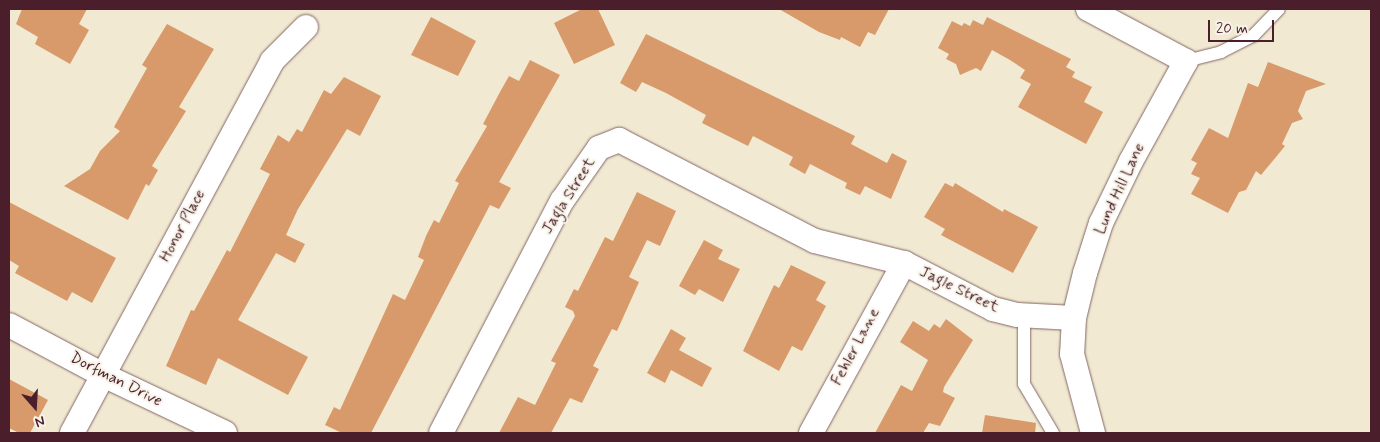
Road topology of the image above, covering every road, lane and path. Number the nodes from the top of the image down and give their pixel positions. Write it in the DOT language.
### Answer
graph roads {
  1 [pos="1088,9"];
  2 [pos="1279,9"];
  3 [pos="306,27"];
  4 [pos="1186,61"];
  5 [pos="904,263"];
  6 [pos="1024,316"];
  7 [pos="1074,318"];
  8 [pos="9,325"];
  9 [pos="103,375"];
  10 [pos="72,433"];
  11 [pos="225,433"];
  12 [pos="441,433"];
  13 [pos="812,433"];
  14 [pos="1052,433"];
  15 [pos="1093,433"];
  1 -- 4 [label="street"];
  2 -- 4 [label="lane"];
  3 -- 9 [label="street, Honor Place"];
  4 -- 7 [label="street, Lund Hill Lane"];
  5 -- 6 [label="street, Jagle Street"];
  5 -- 12 [label="street, Jagla Street"];
  5 -- 13 [label="street, Fehler Lane"];
  6 -- 7 [label="street, Jagle Street"];
  6 -- 14 [label="lane"];
  7 -- 15 [label="street, Lund Hill Lane"];
  8 -- 9 [label="street, Dorfman Drive"];
  9 -- 10 [label="street, Honor Place"];
  9 -- 11 [label="street, Dorfman Drive"];
}
